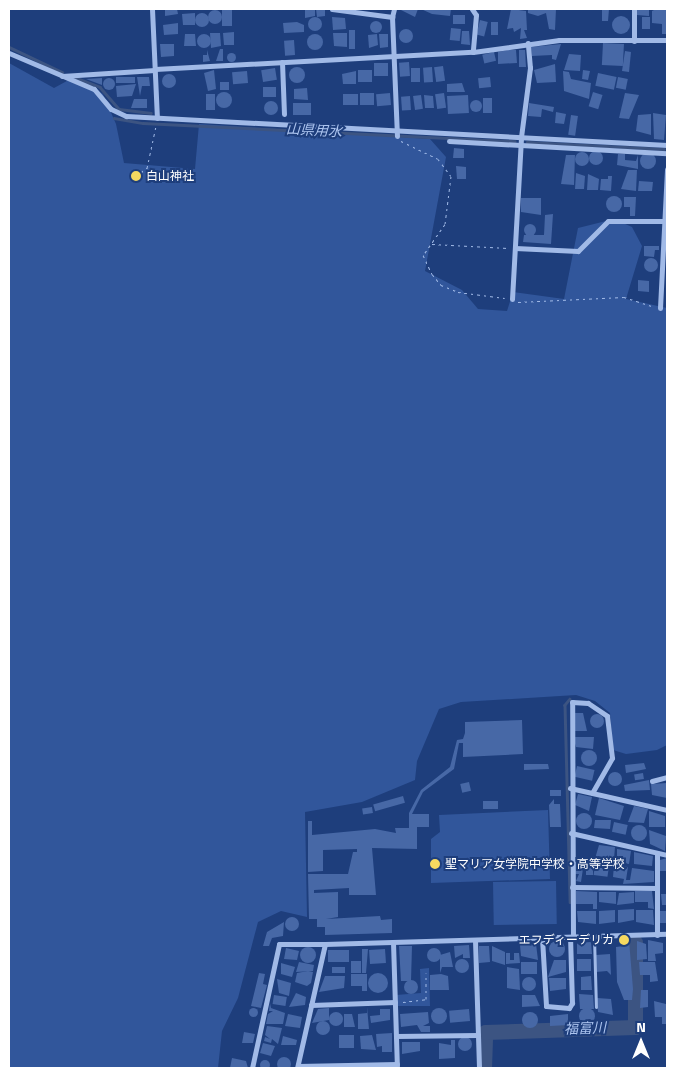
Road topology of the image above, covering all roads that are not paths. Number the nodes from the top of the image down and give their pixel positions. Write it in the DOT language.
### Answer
graph roads {
  1 [pos="152,9"];
  2 [pos="332,9"];
  3 [pos="394,9"];
  4 [pos="472,9"];
  5 [pos="634,9"];
  6 [pos="392,17"];
  7 [pos="634,40"];
  8 [pos="667,40"];
  9 [pos="528,43"];
  10 [pos="473,52"];
  11 [pos="9,53"];
  12 [pos="394,57"];
  13 [pos="282,62"];
  14 [pos="155,70"];
  15 [pos="62,76"];
  16 [pos="284,114"];
  17 [pos="157,118"];
  18 [pos="397,133"];
  19 [pos="521,137"];
  20 [pos="448,141"];
  21 [pos="521,145"];
  22 [pos="667,145"];
  23 [pos="667,153"];
  24 [pos="667,169"];
  25 [pos="665,222"];
  26 [pos="515,248"];
  27 [pos="512,299"];
  28 [pos="660,308"];
  29 [pos="667,778"];
  30 [pos="652,781"];
  31 [pos="570,788"];
  32 [pos="592,793"];
  33 [pos="667,810"];
  34 [pos="571,833"];
  35 [pos="657,853"];
  36 [pos="667,855"];
  37 [pos="572,887"];
  38 [pos="657,888"];
  39 [pos="657,934"];
  40 [pos="667,934"];
  41 [pos="594,936"];
  42 [pos="571,937"];
  43 [pos="542,938"];
  44 [pos="475,940"];
  45 [pos="393,942"];
  46 [pos="325,944"];
  47 [pos="395,1002"];
  48 [pos="312,1005"];
  49 [pos="596,1006"];
  50 [pos="478,1035"];
  51 [pos="396,1036"];
  52 [pos="397,1066"];
  53 [pos="298,1067"];
  54 [pos="252,1068"];
  55 [pos="479,1068"];
  1 -- 14 [label="street"];
  2 -- 6 [label="street"];
  3 -- 6 [label="street"];
  4 -- 10 [label="street"];
  5 -- 7 [label="street"];
  6 -- 12 [label="street"];
  7 -- 8 [label="street"];
  7 -- 9 [label="street"];
  9 -- 10 [label="street"];
  9 -- 19 [label="street"];
  10 -- 12 [label="street"];
  11 -- 15 [label="street"];
  12 -- 13 [label="street"];
  12 -- 18 [label="street"];
  13 -- 14 [label="street"];
  13 -- 16 [label="street"];
  14 -- 15 [label="street"];
  14 -- 17 [label="street"];
  15 -- 17 [label="street"];
  17 -- 18 [label="street"];
  18 -- 19 [label="street"];
  19 -- 21 [label="street"];
  19 -- 22 [label="street"];
  20 -- 21 [label="street"];
  21 -- 23 [label="street"];
  21 -- 26 [label="street"];
  24 -- 25 [label="street"];
  25 -- 26 [label="street"];
  25 -- 28 [label="street"];
  26 -- 27 [label="street"];
  29 -- 30 [label="street"];
  31 -- 32 [label="street"];
  31 -- 32 [label="street"];
  31 -- 34 [label="street"];
  32 -- 33 [label="street"];
  34 -- 35 [label="street"];
  34 -- 37 [label="street"];
  35 -- 36 [label="street"];
  35 -- 38 [label="street"];
  37 -- 38 [label="street"];
  37 -- 42 [label="street"];
  38 -- 39 [label="street"];
  39 -- 40 [label="street"];
  39 -- 41 [label="street"];
  41 -- 42 [label="street"];
  41 -- 49 [label="lane"];
  42 -- 43 [label="street"];
  42 -- 43 [label="street"];
  43 -- 44 [label="street"];
  44 -- 45 [label="street"];
  44 -- 50 [label="street"];
  45 -- 46 [label="street"];
  45 -- 47 [label="street"];
  46 -- 48 [label="street"];
  46 -- 54 [label="street"];
  47 -- 48 [label="street"];
  47 -- 51 [label="street"];
  48 -- 53 [label="street"];
  50 -- 51 [label="street"];
  50 -- 55 [label="street"];
  51 -- 52 [label="street"];
  52 -- 53 [label="street"];
}
